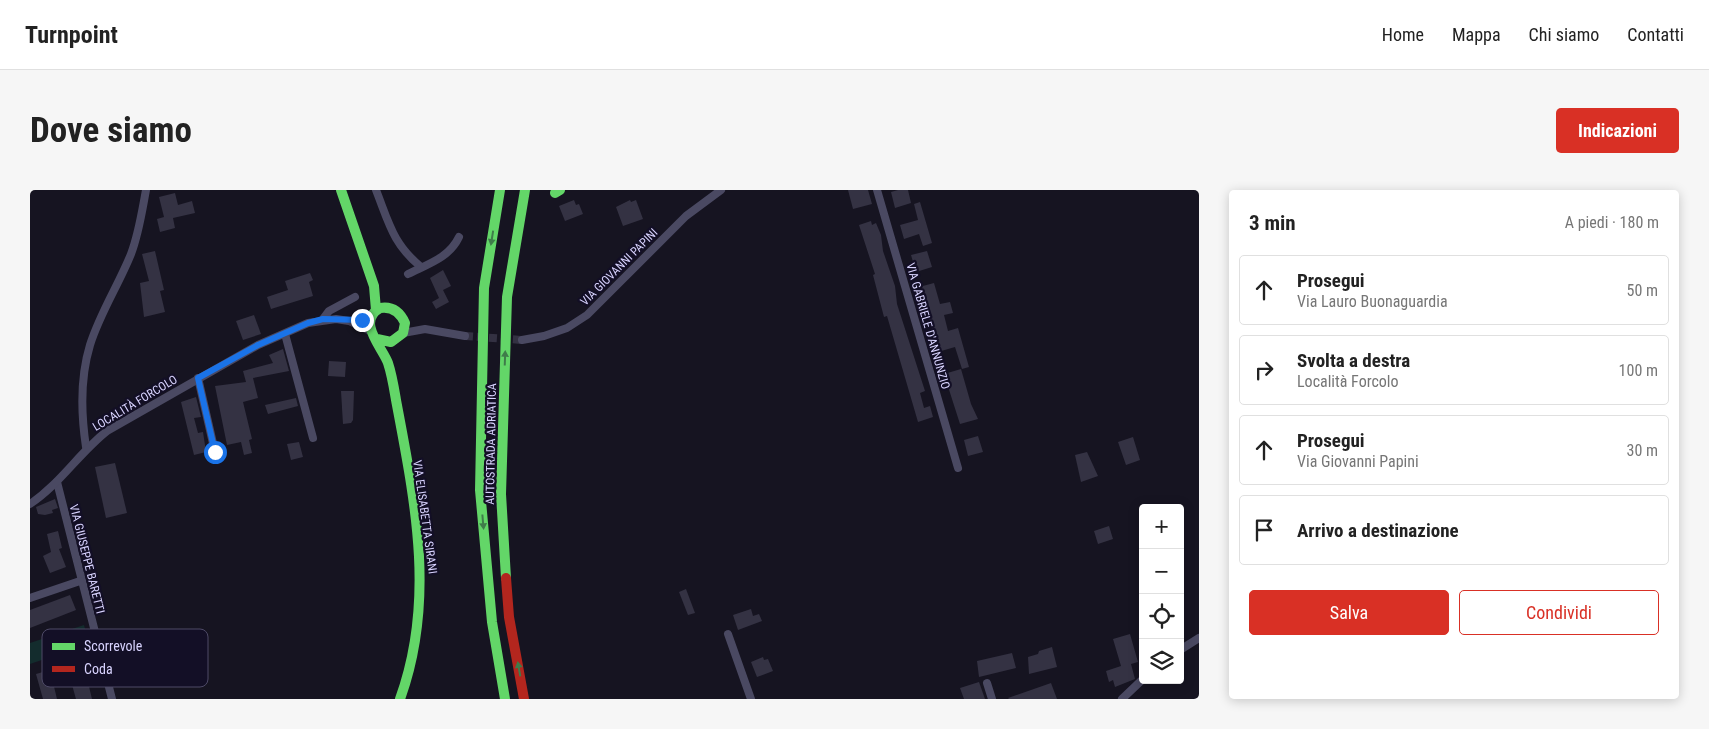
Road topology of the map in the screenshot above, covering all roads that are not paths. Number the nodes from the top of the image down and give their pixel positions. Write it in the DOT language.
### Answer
graph roads {
  1 [pos="146,190"];
  2 [pos="341,190"];
  3 [pos="376,190"];
  4 [pos="500,190"];
  5 [pos="526,190"];
  6 [pos="722,190"];
  7 [pos="877,190"];
  8 [pos="460,237"];
  9 [pos="421,267"];
  10 [pos="408,274"];
  11 [pos="374,286"];
  12 [pos="356,297"];
  13 [pos="388,306"];
  14 [pos="373,313"];
  15 [pos="404,318"];
  16 [pos="323,319"];
  17 [pos="349,321"];
  18 [pos="425,329"];
  19 [pos="285,334"];
  20 [pos="374,335"];
  21 [pos="400,336"];
  22 [pos="465,336"];
  23 [pos="522,340"];
  24 [pos="389,367"];
  25 [pos="198,378"];
  26 [pos="313,438"];
  27 [pos="86,447"];
  28 [pos="215,452"];
  29 [pos="958,468"];
  30 [pos="57,482"];
  31 [pos="30,504"];
  32 [pos="80,581"];
  33 [pos="30,598"];
  34 [pos="93,629"];
  35 [pos="728,634"];
  36 [pos="1199,638"];
  37 [pos="1184,647"];
  38 [pos="987,683"];
  39 [pos="1139,683"];
  40 [pos="400,699"];
  41 [pos="506,699"];
  42 [pos="524,699"];
  43 [pos="751,699"];
  44 [pos="992,699"];
  45 [pos="1122,699"];
  1 -- 27 [label="street, LOCALITÀ FORCOLO"];
  2 -- 11 [label="main road"];
  3 -- 9 [label="street"];
  4 -- 41 [label="main road, AUTOSTRADA ADRIATICA, one-way"];
  42 -- 5 [label="main road, AUTOSTRADA ADRIATICA, one-way"];
  6 -- 23 [label="street, VIA GIOVANNI PAPINI"];
  7 -- 29 [label="street, VIA GABRIELE D'ANNUNZIO"];
  8 -- 9 [label="street"];
  9 -- 10 [label="street"];
  11 -- 13 [label="main road"];
  11 -- 14 [label="main road"];
  12 -- 16 [label="street, LOCALITÀ FORCOLO"];
  13 -- 14 [label="main road"];
  13 -- 15 [label="main road"];
  14 -- 17 [label="street"];
  14 -- 20 [label="main road"];
  15 -- 18 [label="street"];
  15 -- 21 [label="main road"];
  16 -- 17 [label="street"];
  16 -- 19 [label="street, LOCALITÀ FORCOLO"];
  17 -- 20 [label="street"];
  18 -- 21 [label="street"];
  18 -- 22 [label="street"];
  19 -- 25 [label="street, LOCALITÀ FORCOLO"];
  19 -- 26 [label="street"];
  20 -- 21 [label="main road"];
  20 -- 24 [label="main road, VIA ELISABETTA SIRANI"];
  21 -- 24 [label="main road, VIA ELISABETTA SIRANI"];
  24 -- 40 [label="main road, VIA ELISABETTA SIRANI"];
  25 -- 27 [label="street, LOCALITÀ FORCOLO"];
  25 -- 28 [label="street"];
  27 -- 30 [label="street, LOCALITÀ FORCOLO"];
  30 -- 31 [label="street, LOCALITÀ FORCOLO"];
  30 -- 32 [label="street, VIA GIUSEPPE BARETTI"];
  32 -- 33 [label="street"];
  32 -- 34 [label="street, VIA GIUSEPPE BARETTI"];
  35 -- 43 [label="street"];
  36 -- 37 [label="street"];
  38 -- 44 [label="street"];
  39 -- 45 [label="street"];
}
